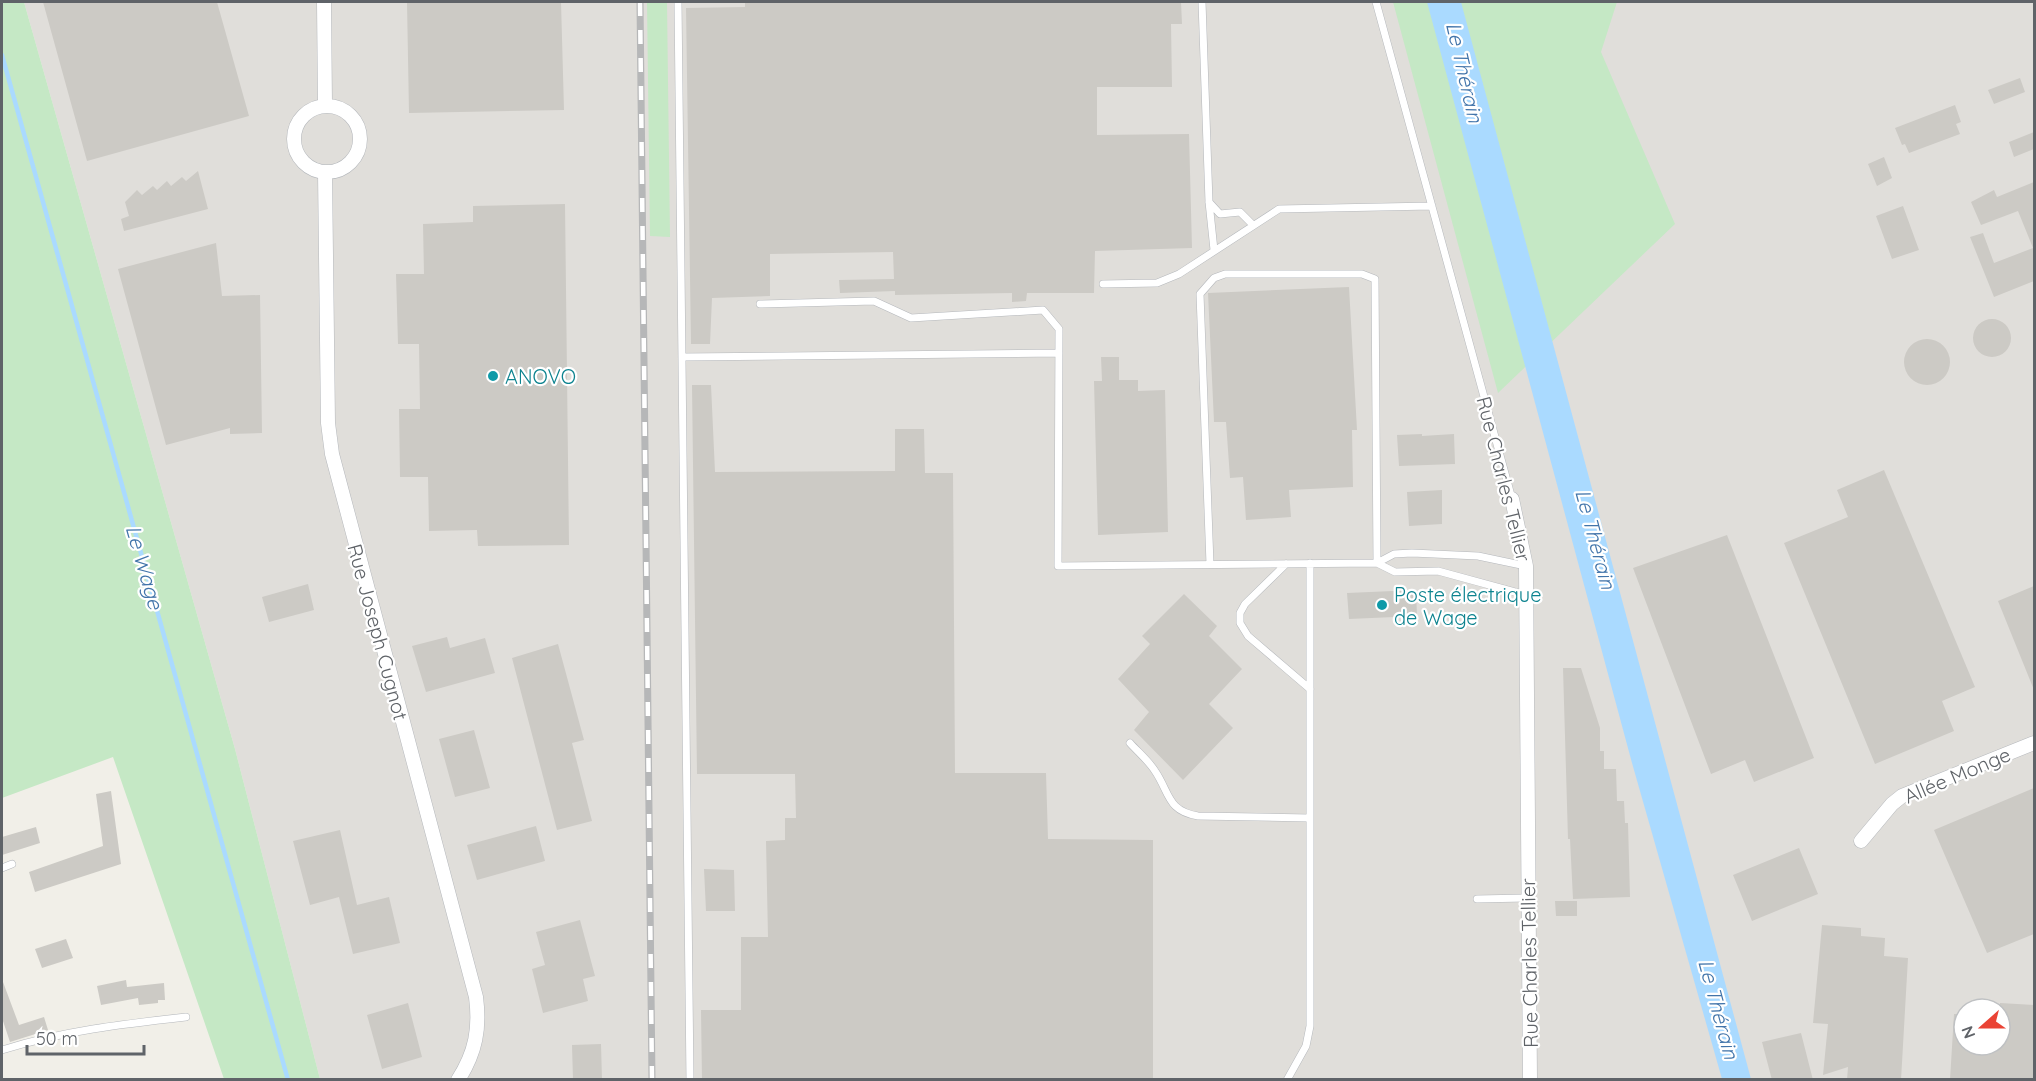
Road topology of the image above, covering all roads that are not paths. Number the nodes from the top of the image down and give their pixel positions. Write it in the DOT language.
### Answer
graph roads {
  1 [pos="324,2"];
  2 [pos="678,2"];
  3 [pos="1202,2"];
  4 [pos="1376,2"];
  5 [pos="325,105"];
  6 [pos="325,172"];
  7 [pos="1209,202"];
  8 [pos="1432,206"];
  9 [pos="1253,225"];
  10 [pos="1214,250"];
  11 [pos="1103,284"];
  12 [pos="760,304"];
  13 [pos="1059,353"];
  14 [pos="682,357"];
  15 [pos="1512,499"];
  16 [pos="1310,563"];
  17 [pos="1377,563"];
  18 [pos="1210,564"];
  19 [pos="1286,564"];
  20 [pos="1526,566"];
  21 [pos="1526,595"];
  22 [pos="1310,689"];
  23 [pos="1130,742"];
  24 [pos="2034,743"];
  25 [pos="1309,818"];
  26 [pos="1862,841"];
  27 [pos="12,864"];
  28 [pos="2,868"];
  29 [pos="1528,898"];
  30 [pos="1477,899"];
  31 [pos="186,1017"];
  32 [pos="2,1050"];
  33 [pos="458,1080"];
  34 [pos="690,1080"];
  35 [pos="1287,1080"];
  36 [pos="1530,1080"];
  1 -- 5 [label="street"];
  2 -- 14 [label="lane"];
  3 -- 7 [label="lane"];
  4 -- 8 [label="lane, Rue Charles Tellier"];
  5 -- 6 [label="street"];
  5 -- 6 [label="street"];
  6 -- 33 [label="street, Rue Joseph Cugnot"];
  7 -- 9 [label="lane"];
  7 -- 10 [label="lane"];
  8 -- 9 [label="lane"];
  8 -- 15 [label="lane, Rue Charles Tellier"];
  9 -- 10 [label="lane"];
  10 -- 11 [label="lane"];
  12 -- 13 [label="lane"];
  13 -- 14 [label="lane"];
  13 -- 18 [label="lane"];
  14 -- 34 [label="lane"];
  15 -- 20 [label="street, Rue Charles Tellier"];
  16 -- 17 [label="lane"];
  16 -- 19 [label="lane"];
  16 -- 22 [label="lane"];
  17 -- 18 [label="lane"];
  17 -- 20 [label="lane"];
  17 -- 21 [label="lane"];
  18 -- 19 [label="lane"];
  19 -- 22 [label="lane"];
  20 -- 21 [label="street, Rue Charles Tellier"];
  21 -- 29 [label="street, Rue Charles Tellier"];
  22 -- 25 [label="lane"];
  23 -- 25 [label="lane"];
  24 -- 26 [label="street, Allée Monge"];
  25 -- 35 [label="lane"];
  27 -- 28 [label="lane"];
  29 -- 30 [label="lane"];
  29 -- 36 [label="street, Rue Charles Tellier"];
  31 -- 32 [label="lane"];
}
